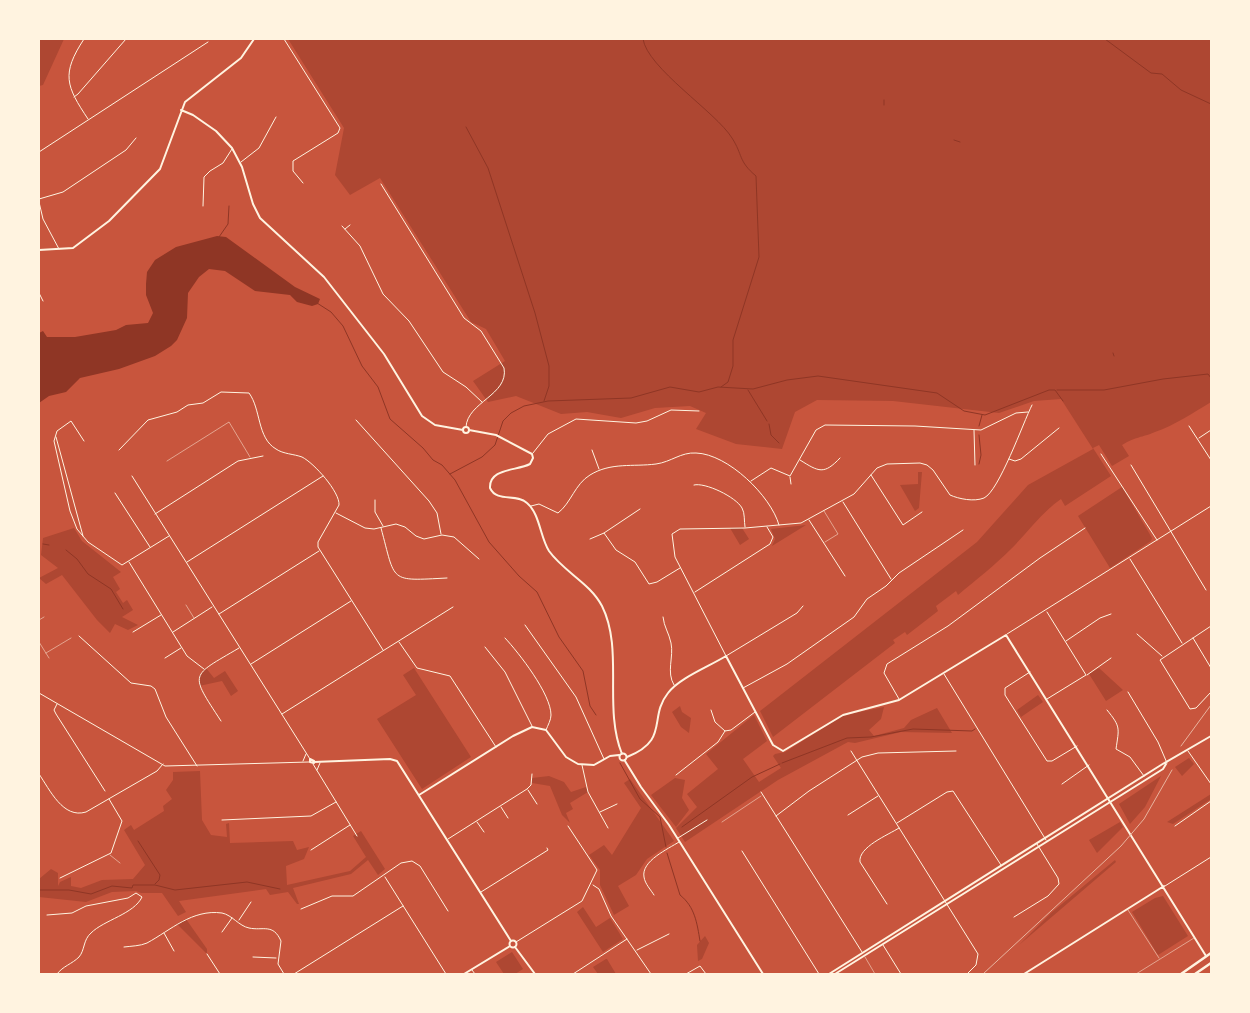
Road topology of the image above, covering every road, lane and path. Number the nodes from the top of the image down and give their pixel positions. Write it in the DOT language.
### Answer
graph roads {
  1 [pos="84,39"];
  2 [pos="126,39"];
  3 [pos="254,39"];
  4 [pos="284,39"];
  5 [pos="208,42"];
  6 [pos="74,97"];
  7 [pos="181,110"];
  8 [pos="276,117"];
  9 [pos="88,120"];
  10 [pos="136,138"];
  11 [pos="232,148"];
  12 [pos="39,152"];
  13 [pos="241,163"];
  14 [pos="303,183"];
  15 [pos="380,184"];
  16 [pos="382,188"];
  17 [pos="378,191"];
  18 [pos="39,201"];
  19 [pos="203,206"];
  20 [pos="350,225"];
  21 [pos="342,226"];
  22 [pos="345,229"];
  23 [pos="59,249"];
  24 [pos="39,250"];
  25 [pos="39,293"];
  26 [pos="44,301"];
  27 [pos="483,403"];
  28 [pos="1032,405"];
  29 [pos="699,411"];
  30 [pos="1029,412"];
  31 [pos="356,420"];
  32 [pos="1189,426"];
  33 [pos="466,427"];
  34 [pos="1059,428"];
  35 [pos="463,430"];
  36 [pos="468,430"];
  37 [pos="974,430"];
  38 [pos="1211,430"];
  39 [pos="56,437"];
  40 [pos="1199,438"];
  41 [pos="84,440"];
  42 [pos="119,450"];
  43 [pos="592,450"];
  44 [pos="532,454"];
  45 [pos="1101,454"];
  46 [pos="263,456"];
  47 [pos="250,457"];
  48 [pos="840,458"];
  49 [pos="1008,459"];
  50 [pos="800,460"];
  51 [pos="1211,460"];
  52 [pos="167,461"];
  53 [pos="975,465"];
  54 [pos="1131,465"];
  55 [pos="600,470"];
  56 [pos="871,475"];
  57 [pos="132,476"];
  58 [pos="324,476"];
  59 [pos="790,476"];
  60 [pos="751,481"];
  61 [pos="791,484"];
  62 [pos="694,485"];
  63 [pos="115,493"];
  64 [pos="375,500"];
  65 [pos="842,501"];
  66 [pos="530,506"];
  67 [pos="1211,506"];
  68 [pos="640,509"];
  69 [pos="824,511"];
  70 [pos="335,512"];
  71 [pos="922,512"];
  72 [pos="154,514"];
  73 [pos="808,520"];
  74 [pos="779,525"];
  75 [pos="766,526"];
  76 [pos="382,527"];
  77 [pos="745,528"];
  78 [pos="1086,528"];
  79 [pos="963,530"];
  80 [pos="1172,530"];
  81 [pos="604,533"];
  82 [pos="442,535"];
  83 [pos="169,536"];
  84 [pos="84,537"];
  85 [pos="590,539"];
  86 [pos="1157,541"];
  87 [pos="824,543"];
  88 [pos="150,548"];
  89 [pos="320,551"];
  90 [pos="479,559"];
  91 [pos="1130,559"];
  92 [pos="128,562"];
  93 [pos="186,563"];
  94 [pos="681,568"];
  95 [pos="845,576"];
  96 [pos="447,578"];
  97 [pos="892,580"];
  98 [pos="1206,590"];
  99 [pos="694,592"];
  100 [pos="352,600"];
  101 [pos="186,605"];
  102 [pos="214,606"];
  103 [pos="803,606"];
  104 [pos="453,607"];
  105 [pos="1046,611"];
  106 [pos="219,614"];
  107 [pos="1111,614"];
  108 [pos="161,615"];
  109 [pos="663,616"];
  110 [pos="44,617"];
  111 [pos="194,618"];
  112 [pos="39,620"];
  113 [pos="525,625"];
  114 [pos="1211,626"];
  115 [pos="134,632"];
  116 [pos="173,632"];
  117 [pos="1137,634"];
  118 [pos="1006,635"];
  119 [pos="79,636"];
  120 [pos="71,638"];
  121 [pos="505,638"];
  122 [pos="1192,638"];
  123 [pos="399,641"];
  124 [pos="39,642"];
  125 [pos="1065,642"];
  126 [pos="1183,644"];
  127 [pos="182,647"];
  128 [pos="239,647"];
  129 [pos="485,647"];
  130 [pos="383,650"];
  131 [pos="46,653"];
  132 [pos="726,656"];
  133 [pos="1162,657"];
  134 [pos="50,658"];
  135 [pos="164,658"];
  136 [pos="1111,658"];
  137 [pos="250,664"];
  138 [pos="1211,668"];
  139 [pos="204,669"];
  140 [pos="1030,672"];
  141 [pos="944,673"];
  142 [pos="1086,675"];
  143 [pos="674,686"];
  144 [pos="744,688"];
  145 [pos="1128,692"];
  146 [pos="1211,692"];
  147 [pos="39,693"];
  148 [pos="1047,699"];
  149 [pos="899,700"];
  150 [pos="57,703"];
  151 [pos="711,710"];
  152 [pos="1107,710"];
  153 [pos="756,712"];
  154 [pos="281,714"];
  155 [pos="221,721"];
  156 [pos="532,727"];
  157 [pos="546,730"];
  158 [pos="725,731"];
  159 [pos="1211,736"];
  160 [pos="1077,746"];
  161 [pos="496,747"];
  162 [pos="851,751"];
  163 [pos="956,751"];
  164 [pos="1188,751"];
  165 [pos="306,753"];
  166 [pos="620,755"];
  167 [pos="627,757"];
  168 [pos="310,760"];
  169 [pos="604,760"];
  170 [pos="857,760"];
  171 [pos="323,761"];
  172 [pos="625,761"];
  173 [pos="302,762"];
  174 [pos="314,763"];
  175 [pos="1167,763"];
  176 [pos="163,764"];
  177 [pos="582,765"];
  178 [pos="1089,765"];
  179 [pos="197,766"];
  180 [pos="317,771"];
  181 [pos="39,774"];
  182 [pos="532,774"];
  183 [pos="676,775"];
  184 [pos="1144,776"];
  185 [pos="1062,784"];
  186 [pos="1211,784"];
  187 [pos="527,789"];
  188 [pos="105,791"];
  189 [pos="760,792"];
  190 [pos="420,795"];
  191 [pos="763,795"];
  192 [pos="879,796"];
  193 [pos="109,798"];
  194 [pos="1109,798"];
  195 [pos="1211,801"];
  196 [pos="336,802"];
  197 [pos="1111,802"];
  198 [pos="537,804"];
  199 [pos="617,804"];
  200 [pos="500,806"];
  201 [pos="599,813"];
  202 [pos="848,815"];
  203 [pos="776,816"];
  204 [pos="508,818"];
  205 [pos="222,820"];
  206 [pos="707,820"];
  207 [pos="477,821"];
  208 [pos="722,822"];
  209 [pos="896,823"];
  210 [pos="350,824"];
  211 [pos="568,826"];
  212 [pos="1175,826"];
  213 [pos="608,828"];
  214 [pos="899,828"];
  215 [pos="484,832"];
  216 [pos="357,836"];
  217 [pos="678,838"];
  218 [pos="1046,838"];
  219 [pos="447,840"];
  220 [pos="1047,841"];
  221 [pos="680,842"];
  222 [pos="1037,843"];
  223 [pos="1039,847"];
  224 [pos="311,850"];
  225 [pos="551,850"];
  226 [pos="742,851"];
  227 [pos="110,855"];
  228 [pos="1211,857"];
  229 [pos="120,863"];
  230 [pos="1002,866"];
  231 [pos="384,876"];
  232 [pos="60,878"];
  233 [pos="592,884"];
  234 [pos="1164,886"];
  235 [pos="481,893"];
  236 [pos="654,895"];
  237 [pos="250,902"];
  238 [pos="945,902"];
  239 [pos="887,904"];
  240 [pos="948,905"];
  241 [pos="403,906"];
  242 [pos="301,909"];
  243 [pos="1128,909"];
  244 [pos="448,911"];
  245 [pos="46,915"];
  246 [pos="1014,917"];
  247 [pos="232,918"];
  248 [pos="238,921"];
  249 [pos="222,932"];
  250 [pos="164,933"];
  251 [pos="669,934"];
  252 [pos="627,938"];
  253 [pos="1194,938"];
  254 [pos="511,941"];
  255 [pos="516,942"];
  256 [pos="882,945"];
  257 [pos="510,946"];
  258 [pos="124,947"];
  259 [pos="515,947"];
  260 [pos="174,951"];
  261 [pos="637,951"];
  262 [pos="862,952"];
  263 [pos="1211,953"];
  264 [pos="207,954"];
  265 [pos="864,956"];
  266 [pos="1206,956"];
  267 [pos="253,958"];
  268 [pos="277,958"];
  269 [pos="1159,959"];
  270 [pos="1211,962"];
  271 [pos="472,969"];
  272 [pos="50,974"];
  273 [pos="58,974"];
  274 [pos="220,974"];
  275 [pos="284,974"];
  276 [pos="294,974"];
  277 [pos="446,974"];
  278 [pos="464,974"];
  279 [pos="475,974"];
  280 [pos="535,974"];
  281 [pos="573,974"];
  282 [pos="651,974"];
  283 [pos="686,974"];
  284 [pos="706,974"];
  285 [pos="763,974"];
  286 [pos="819,974"];
  287 [pos="829,974"];
  288 [pos="836,974"];
  289 [pos="875,974"];
  290 [pos="901,974"];
  291 [pos="967,974"];
  292 [pos="1024,974"];
  293 [pos="1136,974"];
  294 [pos="1181,974"];
  295 [pos="1195,974"];
  1 -- 6 [label="street"];
  2 -- 6 [label="street"];
  3 -- 7 [label="street"];
  4 -- 14 [label="street"];
  5 -- 9 [label="street"];
  6 -- 9 [label="street"];
  7 -- 11 [label="street"];
  7 -- 23 [label="street"];
  8 -- 13 [label="street"];
  9 -- 12 [label="street"];
  10 -- 18 [label="street"];
  11 -- 13 [label="street"];
  11 -- 19 [label="street"];
  13 -- 35 [label="street"];
  15 -- 16 [label="street"];
  16 -- 17 [label="street"];
  16 -- 27 [label="street"];
  18 -- 23 [label="street"];
  20 -- 22 [label="street"];
  21 -- 22 [label="street"];
  22 -- 27 [label="street"];
  23 -- 24 [label="street"];
  25 -- 26 [label="street"];
  27 -- 33 [label="street"];
  28 -- 30 [label="street"];
  29 -- 44 [label="street"];
  30 -- 37 [label="street"];
  30 -- 49 [label="street"];
  31 -- 82 [label="street"];
  32 -- 40 [label="street"];
  33 -- 35 [label="street"];
  33 -- 36 [label="street"];
  34 -- 49 [label="street"];
  35 -- 36 [label="street"];
  36 -- 44 [label="street"];
  37 -- 50 [label="street"];
  37 -- 53 [label="street"];
  38 -- 40 [label="street"];
  39 -- 41 [label="street"];
  39 -- 84 [label="street"];
  39 -- 84 [label="street"];
  40 -- 51 [label="street"];
  42 -- 58 [label="street"];
  43 -- 55 [label="street"];
  44 -- 66 [label="street"];
  45 -- 86 [label="street"];
  46 -- 47 [label="street"];
  47 -- 52 [label="lane"];
  47 -- 72 [label="street"];
  48 -- 50 [label="street"];
  49 -- 56 [label="street"];
  50 -- 59 [label="street"];
  54 -- 80 [label="street"];
  55 -- 60 [label="street"];
  55 -- 66 [label="street"];
  56 -- 65 [label="street"];
  56 -- 71 [label="street"];
  57 -- 72 [label="street"];
  58 -- 70 [label="street"];
  58 -- 93 [label="street"];
  59 -- 60 [label="street"];
  59 -- 61 [label="street"];
  60 -- 74 [label="street"];
  62 -- 77 [label="street"];
  63 -- 88 [label="street"];
  64 -- 76 [label="street"];
  65 -- 69 [label="street"];
  65 -- 97 [label="street"];
  66 -- 166 [label="street"];
  67 -- 80 [label="street"];
  68 -- 81 [label="street"];
  69 -- 73 [label="street"];
  69 -- 87 [label="lane"];
  70 -- 76 [label="street"];
  70 -- 89 [label="street"];
  72 -- 83 [label="street"];
  73 -- 74 [label="street"];
  73 -- 87 [label="street"];
  74 -- 75 [label="street"];
  75 -- 77 [label="street"];
  75 -- 99 [label="street"];
  76 -- 82 [label="street"];
  76 -- 96 [label="street"];
  77 -- 94 [label="street"];
  78 -- 149 [label="street"];
  79 -- 97 [label="street"];
  80 -- 86 [label="street"];
  80 -- 98 [label="street"];
  81 -- 85 [label="street"];
  81 -- 94 [label="street"];
  82 -- 90 [label="street"];
  83 -- 88 [label="street"];
  83 -- 93 [label="street"];
  84 -- 92 [label="street"];
  86 -- 91 [label="street"];
  87 -- 95 [label="street"];
  88 -- 92 [label="street"];
  89 -- 100 [label="street"];
  89 -- 106 [label="street"];
  91 -- 105 [label="street"];
  91 -- 126 [label="street"];
  92 -- 108 [label="street"];
  93 -- 102 [label="street"];
  94 -- 99 [label="street"];
  97 -- 144 [label="street"];
  99 -- 132 [label="street"];
  100 -- 130 [label="street"];
  100 -- 137 [label="street"];
  101 -- 111 [label="lane"];
  102 -- 106 [label="street"];
  102 -- 111 [label="street"];
  103 -- 132 [label="street"];
  104 -- 123 [label="street"];
  105 -- 118 [label="street"];
  105 -- 125 [label="street"];
  106 -- 128 [label="street"];
  107 -- 125 [label="street"];
  108 -- 115 [label="street"];
  108 -- 116 [label="street"];
  109 -- 143 [label="street"];
  110 -- 112 [label="lane"];
  111 -- 116 [label="street"];
  113 -- 169 [label="street"];
  114 -- 122 [label="street"];
  116 -- 127 [label="street"];
  117 -- 133 [label="street"];
  118 -- 140 [label="street"];
  118 -- 141 [label="street"];
  119 -- 179 [label="street"];
  120 -- 131 [label="lane"];
  121 -- 157 [label="street"];
  122 -- 126 [label="street"];
  122 -- 138 [label="street"];
  123 -- 130 [label="street"];
  123 -- 161 [label="street"];
  124 -- 131 [label="lane"];
  125 -- 142 [label="street"];
  126 -- 133 [label="street"];
  127 -- 135 [label="street"];
  127 -- 139 [label="street"];
  128 -- 137 [label="street"];
  128 -- 139 [label="street"];
  129 -- 156 [label="street"];
  130 -- 154 [label="street"];
  131 -- 134 [label="lane"];
  132 -- 143 [label="street"];
  132 -- 144 [label="street"];
  133 -- 146 [label="street"];
  136 -- 142 [label="street"];
  137 -- 154 [label="street"];
  139 -- 155 [label="street"];
  140 -- 148 [label="street"];
  140 -- 160 [label="street"];
  141 -- 149 [label="street"];
  141 -- 218 [label="street"];
  142 -- 148 [label="street"];
  143 -- 167 [label="street"];
  144 -- 153 [label="street"];
  145 -- 175 [label="street"];
  147 -- 150 [label="street"];
  148 -- 160 [label="street"];
  149 -- 153 [label="street"];
  150 -- 176 [label="street"];
  150 -- 188 [label="street"];
  151 -- 158 [label="street"];
  152 -- 184 [label="street"];
  153 -- 158 [label="street"];
  154 -- 165 [label="street"];
  156 -- 157 [label="street"];
  156 -- 161 [label="street"];
  157 -- 177 [label="street"];
  158 -- 183 [label="street"];
  159 -- 164 [label="street"];
  160 -- 178 [label="street"];
  161 -- 190 [label="street"];
  162 -- 170 [label="street"];
  163 -- 170 [label="street"];
  164 -- 175 [label="street"];
  164 -- 186 [label="street"];
  165 -- 168 [label="street"];
  165 -- 173 [label="street"];
  166 -- 167 [label="street"];
  166 -- 169 [label="street"];
  166 -- 172 [label="street"];
  167 -- 172 [label="street"];
  168 -- 173 [label="street"];
  168 -- 174 [label="street"];
  169 -- 177 [label="street"];
  170 -- 192 [label="street"];
  170 -- 203 [label="street"];
  171 -- 174 [label="street"];
  171 -- 180 [label="street"];
  171 -- 190 [label="street"];
  172 -- 217 [label="street"];
  173 -- 179 [label="street"];
  174 -- 180 [label="street"];
  175 -- 184 [label="street"];
  175 -- 197 [label="street"];
  176 -- 179 [label="street"];
  176 -- 193 [label="street"];
  177 -- 201 [label="street"];
  178 -- 185 [label="street"];
  178 -- 194 [label="street"];
  180 -- 196 [label="street"];
  181 -- 193 [label="street"];
  182 -- 187 [label="street"];
  184 -- 194 [label="street"];
  187 -- 198 [label="street"];
  187 -- 200 [label="street"];
  189 -- 191 [label="street"];
  190 -- 219 [label="street"];
  191 -- 203 [label="street"];
  191 -- 208 [label="lane"];
  192 -- 202 [label="street"];
  192 -- 209 [label="street"];
  193 -- 227 [label="street"];
  194 -- 197 [label="street"];
  194 -- 218 [label="street"];
  195 -- 212 [label="street"];
  196 -- 205 [label="street"];
  196 -- 210 [label="street"];
  197 -- 220 [label="street"];
  197 -- 234 [label="street"];
  199 -- 201 [label="street"];
  200 -- 204 [label="street"];
  200 -- 207 [label="street"];
  201 -- 213 [label="street"];
  203 -- 262 [label="street"];
  206 -- 217 [label="street"];
  207 -- 215 [label="street"];
  207 -- 219 [label="street"];
  209 -- 214 [label="street"];
  209 -- 230 [label="street"];
  210 -- 216 [label="street"];
  210 -- 224 [label="street"];
  211 -- 233 [label="street"];
  214 -- 238 [label="street"];
  214 -- 239 [label="street"];
  217 -- 221 [label="street"];
  218 -- 220 [label="street"];
  218 -- 222 [label="street"];
  219 -- 235 [label="street"];
  220 -- 223 [label="street"];
  221 -- 236 [label="street"];
  221 -- 285 [label="street"];
  222 -- 223 [label="street"];
  222 -- 230 [label="street"];
  223 -- 240 [label="street"];
  223 -- 246 [label="street"];
  225 -- 235 [label="street"];
  226 -- 286 [label="street"];
  227 -- 229 [label="lane"];
  227 -- 232 [label="street"];
  228 -- 234 [label="street"];
  230 -- 238 [label="street"];
  231 -- 241 [label="street"];
  231 -- 242 [label="street"];
  231 -- 244 [label="street"];
  233 -- 252 [label="street"];
  233 -- 255 [label="street"];
  234 -- 243 [label="street"];
  234 -- 253 [label="street"];
  235 -- 254 [label="street"];
  237 -- 248 [label="street"];
  238 -- 240 [label="street"];
  238 -- 262 [label="street"];
  240 -- 256 [label="street"];
  240 -- 291 [label="street"];
  241 -- 276 [label="street"];
  241 -- 277 [label="street"];
  243 -- 269 [label="lane"];
  243 -- 292 [label="street"];
  245 -- 273 [label="street"];
  247 -- 248 [label="street"];
  247 -- 249 [label="street"];
  247 -- 250 [label="street"];
  248 -- 268 [label="street"];
  250 -- 258 [label="street"];
  250 -- 260 [label="street"];
  251 -- 261 [label="street"];
  252 -- 261 [label="street"];
  252 -- 281 [label="street"];
  253 -- 266 [label="street"];
  253 -- 269 [label="lane"];
  254 -- 255 [label="street"];
  254 -- 257 [label="street"];
  255 -- 259 [label="street"];
  256 -- 265 [label="street"];
  256 -- 290 [label="street"];
  257 -- 259 [label="street"];
  257 -- 271 [label="street"];
  259 -- 280 [label="street"];
  261 -- 282 [label="street"];
  262 -- 265 [label="street"];
  262 -- 287 [label="street"];
  263 -- 266 [label="highway"];
  264 -- 274 [label="street"];
  265 -- 288 [label="street"];
  265 -- 289 [label="lane"];
  266 -- 270 [label="highway"];
  266 -- 294 [label="highway"];
  267 -- 268 [label="street"];
  268 -- 275 [label="street"];
  269 -- 293 [label="lane"];
  270 -- 295 [label="highway"];
  271 -- 278 [label="street"];
  271 -- 279 [label="street"];
  272 -- 273 [label="street"];
  283 -- 284 [label="street"];
}
